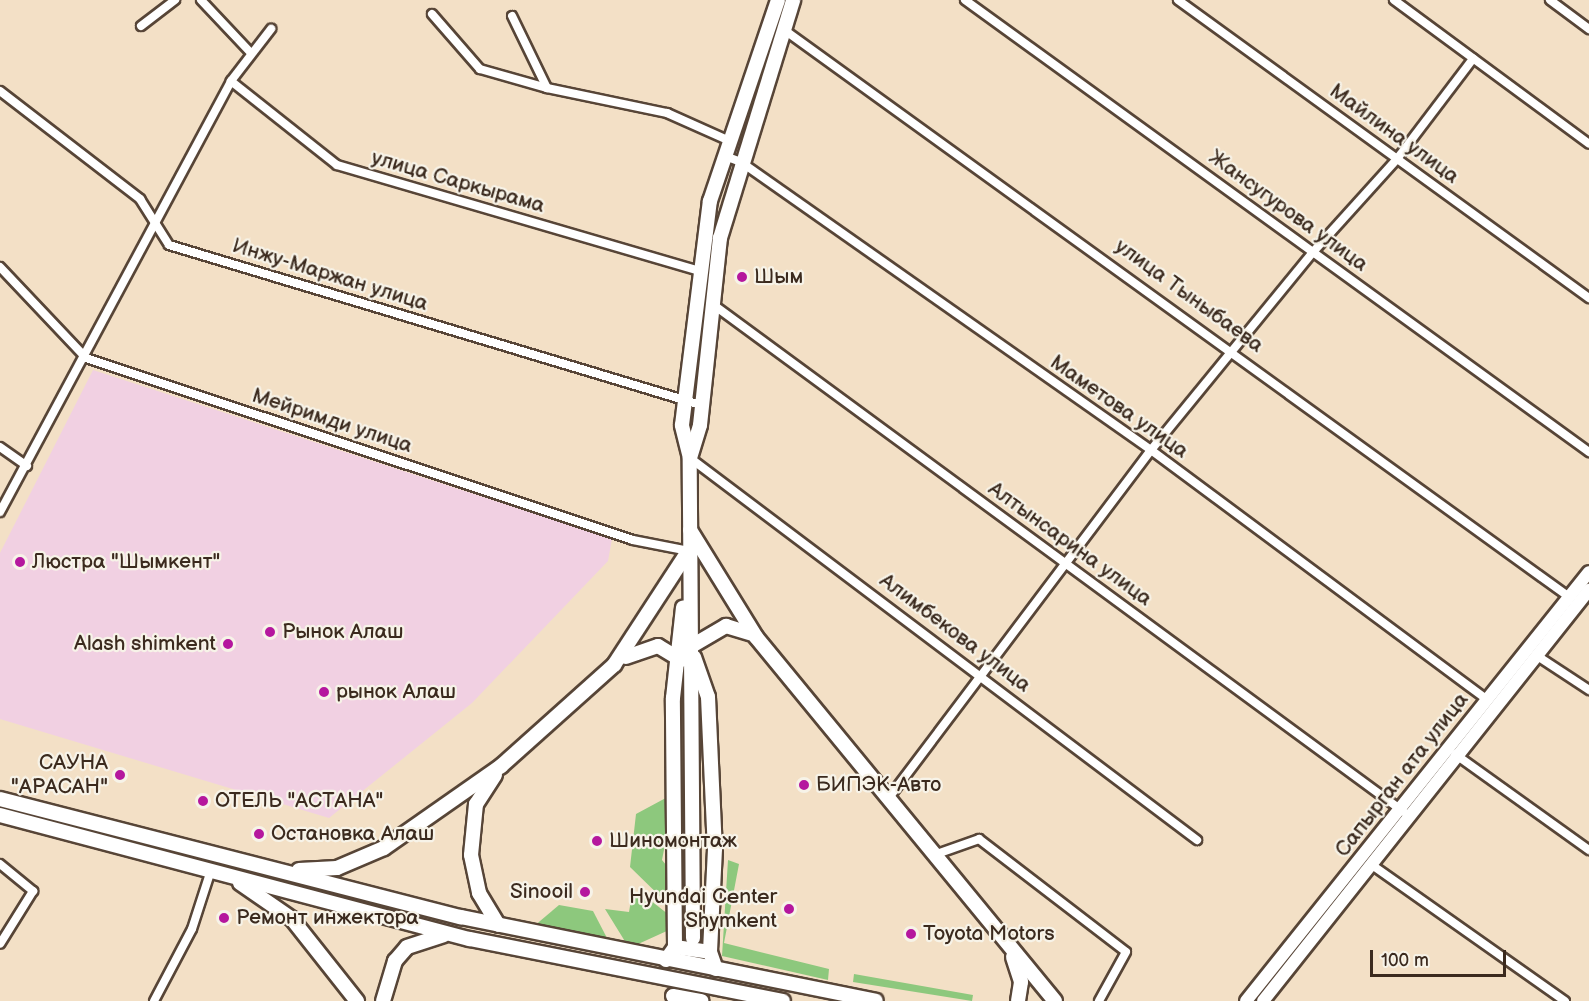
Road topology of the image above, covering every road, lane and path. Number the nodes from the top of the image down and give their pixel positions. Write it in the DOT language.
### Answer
graph roads {
  1 [pos="175,0"];
  2 [pos="201,0"];
  3 [pos="778,0"];
  4 [pos="793,0"];
  5 [pos="965,0"];
  6 [pos="1178,0"];
  7 [pos="1394,0"];
  8 [pos="1550,0"];
  9 [pos="432,14"];
  10 [pos="512,16"];
  11 [pos="141,26"];
  12 [pos="271,28"];
  13 [pos="783,29"];
  14 [pos="1589,29"];
  15 [pos="251,53"];
  16 [pos="1473,59"];
  17 [pos="231,81"];
  18 [pos="547,88"];
  19 [pos="0,92"];
  20 [pos="730,141"];
  21 [pos="1589,144"];
  22 [pos="724,156"];
  23 [pos="1397,159"];
  24 [pos="741,162"];
  25 [pos="153,222"];
  26 [pos="1313,252"];
  27 [pos="0,267"];
  28 [pos="699,271"];
  29 [pos="1589,298"];
  30 [pos="710,302"];
  31 [pos="1232,349"];
  32 [pos="86,358"];
  33 [pos="684,403"];
  34 [pos="701,405"];
  35 [pos="0,447"];
  36 [pos="1151,450"];
  37 [pos="1589,452"];
  38 [pos="690,458"];
  39 [pos="27,466"];
  40 [pos="0,512"];
  41 [pos="690,530"];
  42 [pos="689,551"];
  43 [pos="1067,564"];
  44 [pos="1589,572"];
  45 [pos="688,580"];
  46 [pos="1589,590"];
  47 [pos="1569,597"];
  48 [pos="756,637"];
  49 [pos="690,647"];
  50 [pos="675,655"];
  51 [pos="1536,655"];
  52 [pos="614,665"];
  53 [pos="690,667"];
  54 [pos="981,675"];
  55 [pos="1589,690"];
  56 [pos="1486,699"];
  57 [pos="1455,754"];
  58 [pos="501,766"];
  59 [pos="0,799"];
  60 [pos="888,799"];
  61 [pos="1399,807"];
  62 [pos="0,815"];
  63 [pos="1409,816"];
  64 [pos="1197,840"];
  65 [pos="1589,850"];
  66 [pos="934,855"];
  67 [pos="244,862"];
  68 [pos="0,864"];
  69 [pos="1372,865"];
  70 [pos="211,870"];
  71 [pos="226,874"];
  72 [pos="498,925"];
  73 [pos="451,934"];
  74 [pos="693,938"];
  75 [pos="0,944"];
  76 [pos="1007,945"];
  77 [pos="675,947"];
  78 [pos="710,952"];
  79 [pos="666,960"];
  80 [pos="716,969"];
  81 [pos="664,979"];
  82 [pos="1262,981"];
  83 [pos="714,995"];
  84 [pos="673,999"];
  85 [pos="355,1000"];
  86 [pos="154,1001"];
  87 [pos="384,1001"];
  88 [pos="702,1001"];
  89 [pos="783,1001"];
  90 [pos="876,1001"];
  91 [pos="1018,1001"];
  92 [pos="1055,1001"];
  93 [pos="1099,1001"];
  94 [pos="1235,1001"];
  95 [pos="1246,1001"];
  96 [pos="1263,1001"];
  97 [pos="1565,1001"];
  1 -- 11 [label="street"];
  2 -- 15 [label="street"];
  3 -- 20 [label="highway"];
  4 -- 13 [label="highway"];
  5 -- 26 [label="street, Жансугурова улица"];
  6 -- 23 [label="street, Майлина улица"];
  7 -- 16 [label="street"];
  8 -- 14 [label="street"];
  9 -- 18 [label="street"];
  10 -- 18 [label="street"];
  12 -- 15 [label="street"];
  13 -- 24 [label="highway"];
  13 -- 31 [label="street, улица Тыныбаева"];
  15 -- 17 [label="street"];
  16 -- 21 [label="street"];
  16 -- 23 [label="street"];
  17 -- 25 [label="street"];
  17 -- 28 [label="street, улица Саркырама"];
  18 -- 20 [label="street"];
  19 -- 25 [label="street, Инжу-Маржан улица"];
  20 -- 22 [label="highway"];
  22 -- 24 [label="street, Маметова улица"];
  22 -- 28 [label="highway"];
  23 -- 26 [label="street"];
  23 -- 29 [label="street, Майлина улица"];
  24 -- 30 [label="highway"];
  24 -- 36 [label="street, Маметова улица"];
  25 -- 32 [label="street"];
  25 -- 33 [label="street, Инжу-Маржан улица"];
  26 -- 31 [label="street"];
  26 -- 37 [label="street, Жансугурова улица"];
  27 -- 32 [label="street, Мейримди улица"];
  28 -- 33 [label="highway"];
  30 -- 34 [label="highway"];
  30 -- 43 [label="street, Алтынсарина улица"];
  31 -- 36 [label="street"];
  31 -- 47 [label="street, улица Тыныбаева"];
  32 -- 39 [label="street"];
  32 -- 42 [label="street, Мейримди улица"];
  33 -- 34 [label="street, Инжу-Маржан улица"];
  33 -- 38 [label="highway"];
  34 -- 38 [label="highway"];
  35 -- 39 [label="street"];
  36 -- 43 [label="street"];
  36 -- 56 [label="street, Маметова улица"];
  38 -- 41 [label="highway"];
  38 -- 54 [label="street, Алимбекова улица"];
  39 -- 40 [label="street"];
  41 -- 42 [label="highway"];
  41 -- 48 [label="highway"];
  42 -- 45 [label="highway"];
  42 -- 52 [label="highway"];
  43 -- 54 [label="street"];
  43 -- 61 [label="street, Алтынсарина улица"];
  44 -- 47 [label="main road, Сапырган ата улица"];
  45 -- 49 [label="highway"];
  45 -- 50 [label="highway"];
  46 -- 51 [label="main road, Сапырган ата улица"];
  47 -- 56 [label="main road, Сапырган ата улица"];
  48 -- 49 [label="highway"];
  48 -- 60 [label="highway"];
  49 -- 53 [label="highway"];
  49 -- 78 [label="highway"];
  50 -- 52 [label="highway"];
  50 -- 53 [label="highway"];
  50 -- 77 [label="highway"];
  51 -- 55 [label="street"];
  51 -- 57 [label="main road, Сапырган ата улица"];
  52 -- 58 [label="highway"];
  53 -- 74 [label="highway"];
  54 -- 60 [label="street"];
  54 -- 64 [label="street, Алимбекова улица"];
  56 -- 61 [label="main road, Сапырган ата улица"];
  57 -- 63 [label="main road, Сапырган ата улица"];
  57 -- 65 [label="street"];
  58 -- 67 [label="highway"];
  58 -- 72 [label="highway"];
  59 -- 67 [label="highway"];
  60 -- 66 [label="highway"];
  61 -- 63 [label="street, Алтынсарина улица"];
  61 -- 82 [label="main road, Сапырган ата улица"];
  62 -- 70 [label="highway"];
  63 -- 69 [label="main road, Сапырган ата улица"];
  66 -- 76 [label="highway"];
  66 -- 93 [label="street"];
  67 -- 72 [label="highway"];
  68 -- 75 [label="street"];
  69 -- 96 [label="main road, Сапырган ата улица"];
  69 -- 97 [label="street"];
  70 -- 71 [label="highway"];
  70 -- 86 [label="street"];
  71 -- 73 [label="highway"];
  71 -- 85 [label="highway"];
  72 -- 79 [label="highway"];
  73 -- 81 [label="highway"];
  73 -- 87 [label="highway"];
  76 -- 91 [label="highway"];
  76 -- 92 [label="highway"];
  77 -- 78 [label="highway"];
  77 -- 79 [label="highway"];
  78 -- 80 [label="highway"];
  79 -- 80 [label="highway"];
  80 -- 90 [label="highway"];
  81 -- 83 [label="highway"];
  81 -- 84 [label="highway"];
  82 -- 94 [label="main road"];
  82 -- 95 [label="main road, Сапырган ата улица"];
  83 -- 89 [label="highway"];
  84 -- 88 [label="highway"];
}
